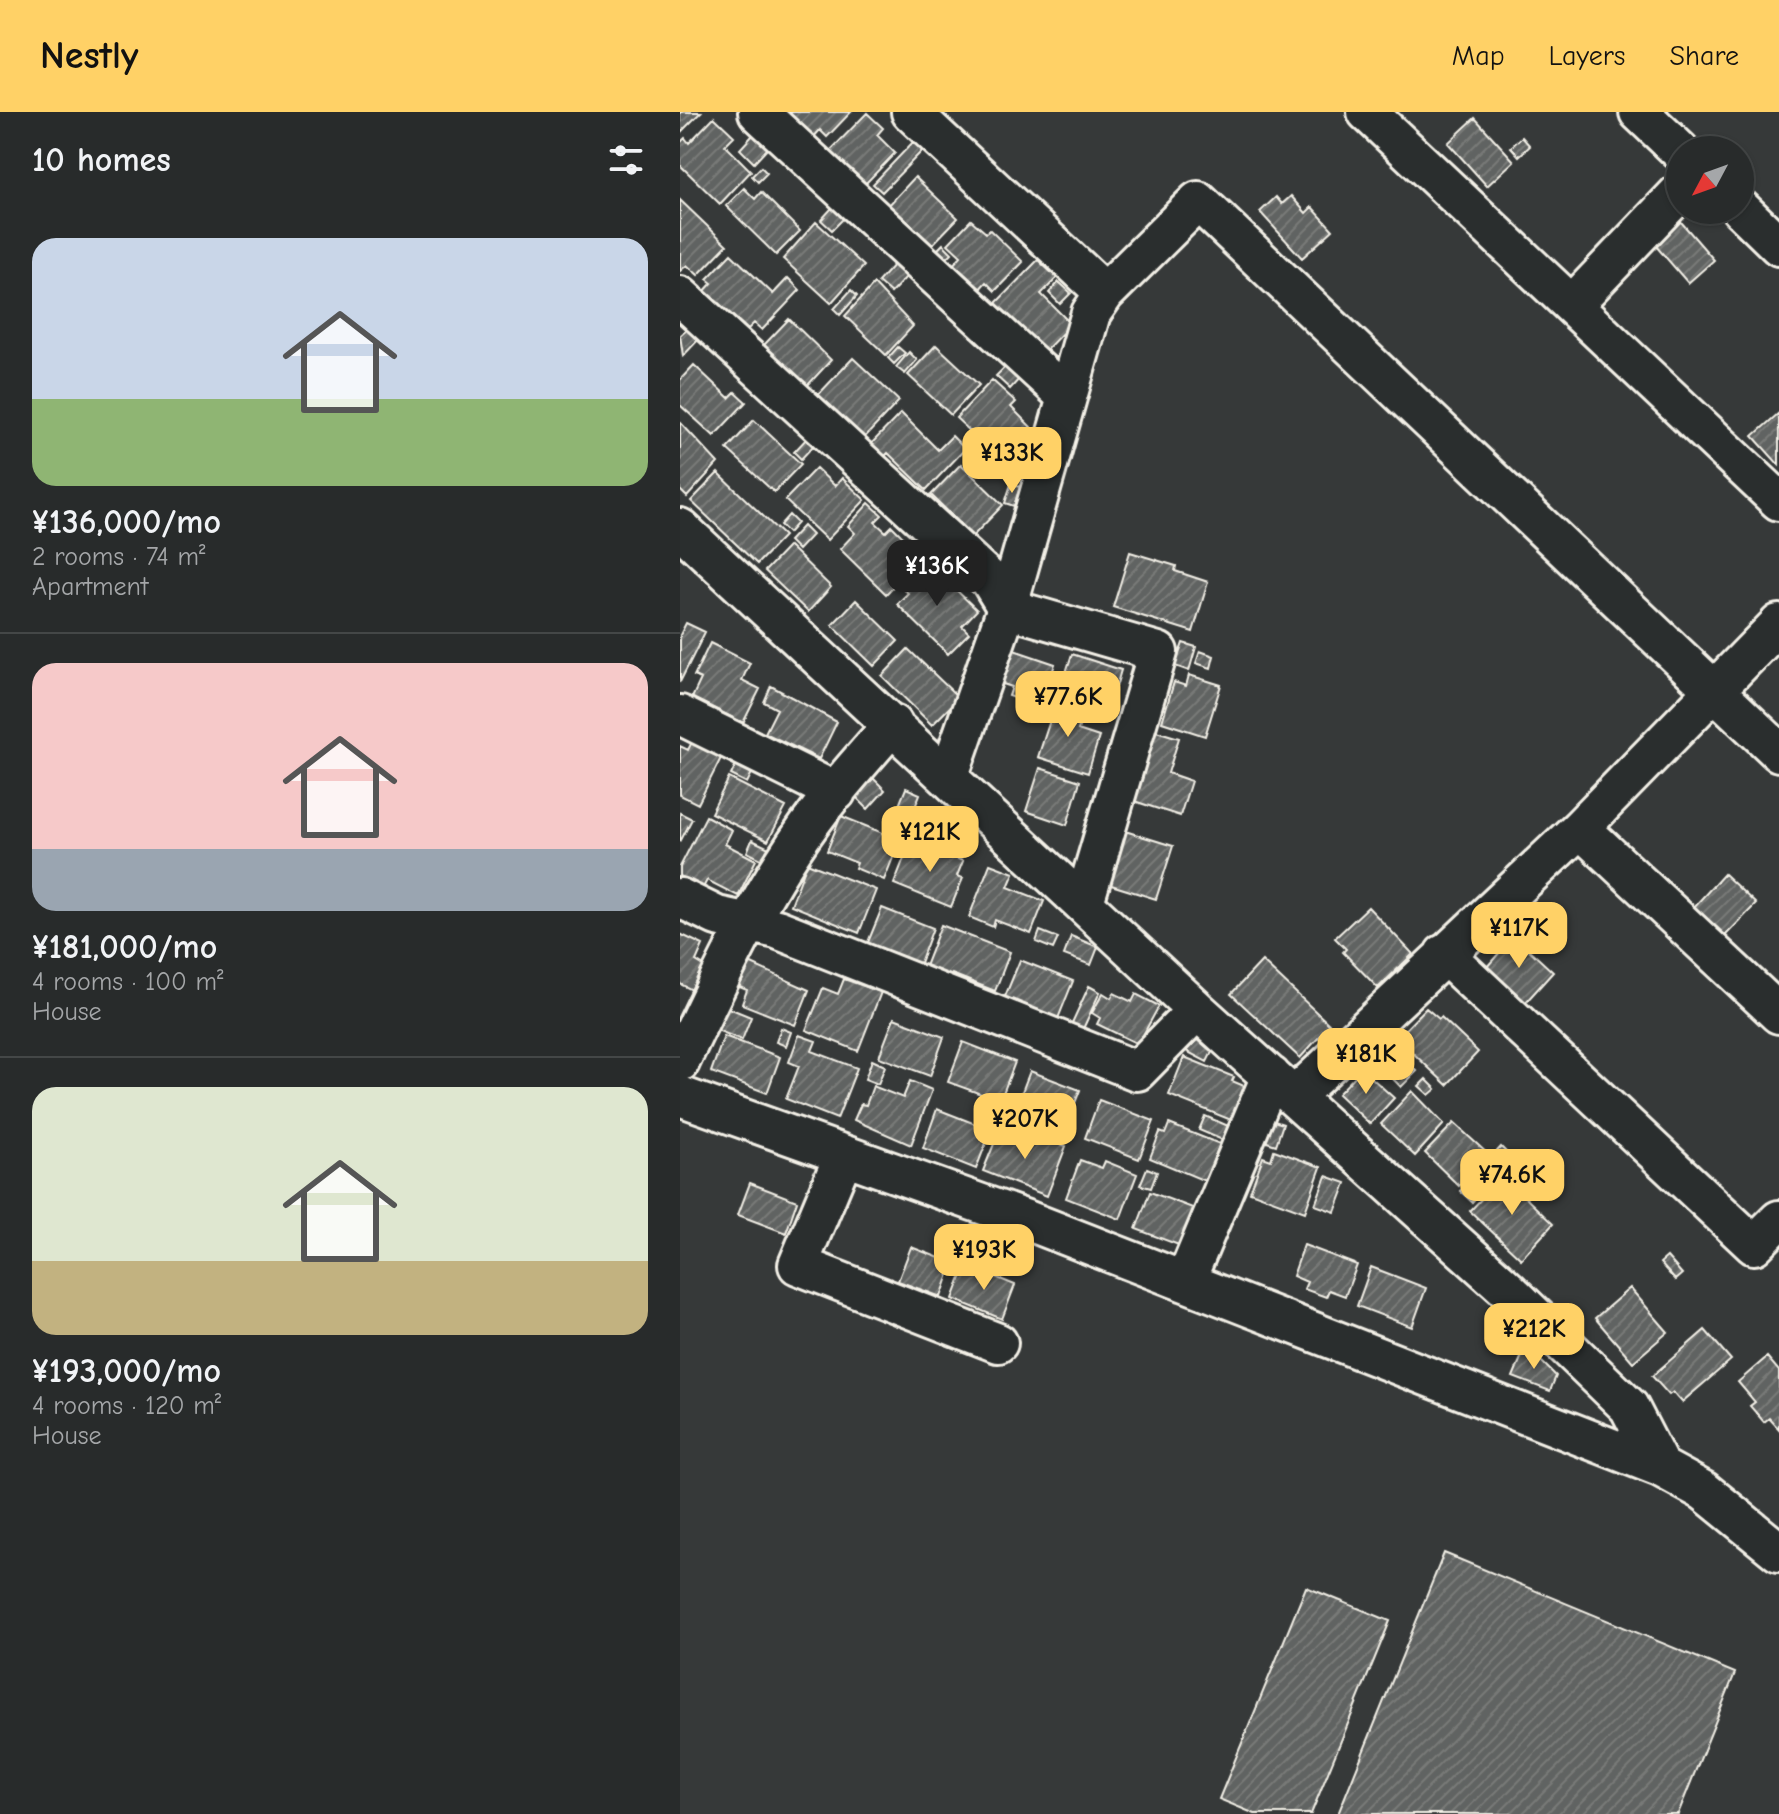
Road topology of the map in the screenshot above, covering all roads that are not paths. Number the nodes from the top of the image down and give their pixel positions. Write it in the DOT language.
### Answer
graph roads {
  1 [pos="758,112"];
  2 [pos="911,112"];
  3 [pos="1367,112"];
  4 [pos="1639,112"];
  5 [pos="1666,138"];
  6 [pos="1666,207"];
  7 [pos="1754,222"];
  8 [pos="1779,246"];
  9 [pos="1105,293"];
  10 [pos="680,296"];
  11 [pos="1572,305"];
  12 [pos="1066,396"];
  13 [pos="1779,501"];
  14 [pos="680,528"];
  15 [pos="1007,608"];
  16 [pos="1779,624"];
  17 [pos="1715,690"];
  18 [pos="680,715"];
  19 [pos="893,724"];
  20 [pos="1779,752"];
  21 [pos="949,775"];
  22 [pos="836,792"];
  23 [pos="1580,828"];
  24 [pos="680,898"];
  25 [pos="1084,903"];
  26 [pos="750,921"];
  27 [pos="1444,954"];
  28 [pos="1197,1010"];
  29 [pos="1779,1014"];
  30 [pos="680,1062"];
  31 [pos="1283,1086"];
  32 [pos="680,1096"];
  33 [pos="844,1155"];
  34 [pos="1779,1220"];
  35 [pos="1185,1282"];
  36 [pos="998,1343"];
  37 [pos="1660,1467"];
  38 [pos="1779,1552"];
  1 -- 12 [label="street"];
  2 -- 9 [label="street"];
  3 -- 11 [label="street"];
  4 -- 5 [label="street"];
  6 -- 11 [label="street"];
  7 -- 8 [label="street"];
  9 -- 12 [label="street"];
  9 -- 17 [label="street"];
  10 -- 15 [label="street"];
  11 -- 13 [label="street"];
  12 -- 15 [label="street"];
  14 -- 19 [label="street"];
  15 -- 21 [label="street"];
  15 -- 25 [label="street"];
  16 -- 17 [label="street"];
  17 -- 20 [label="street"];
  17 -- 23 [label="street"];
  18 -- 22 [label="street"];
  19 -- 21 [label="street"];
  19 -- 22 [label="street"];
  21 -- 25 [label="street"];
  22 -- 26 [label="street"];
  23 -- 27 [label="street"];
  23 -- 29 [label="street"];
  24 -- 26 [label="street"];
  25 -- 28 [label="street"];
  26 -- 28 [label="street"];
  26 -- 30 [label="street"];
  27 -- 31 [label="street"];
  27 -- 34 [label="street"];
  28 -- 31 [label="street"];
  31 -- 35 [label="street"];
  31 -- 37 [label="street"];
  32 -- 33 [label="street"];
  33 -- 35 [label="street"];
  33 -- 36 [label="street"];
  35 -- 37 [label="street"];
  37 -- 38 [label="street"];
}
